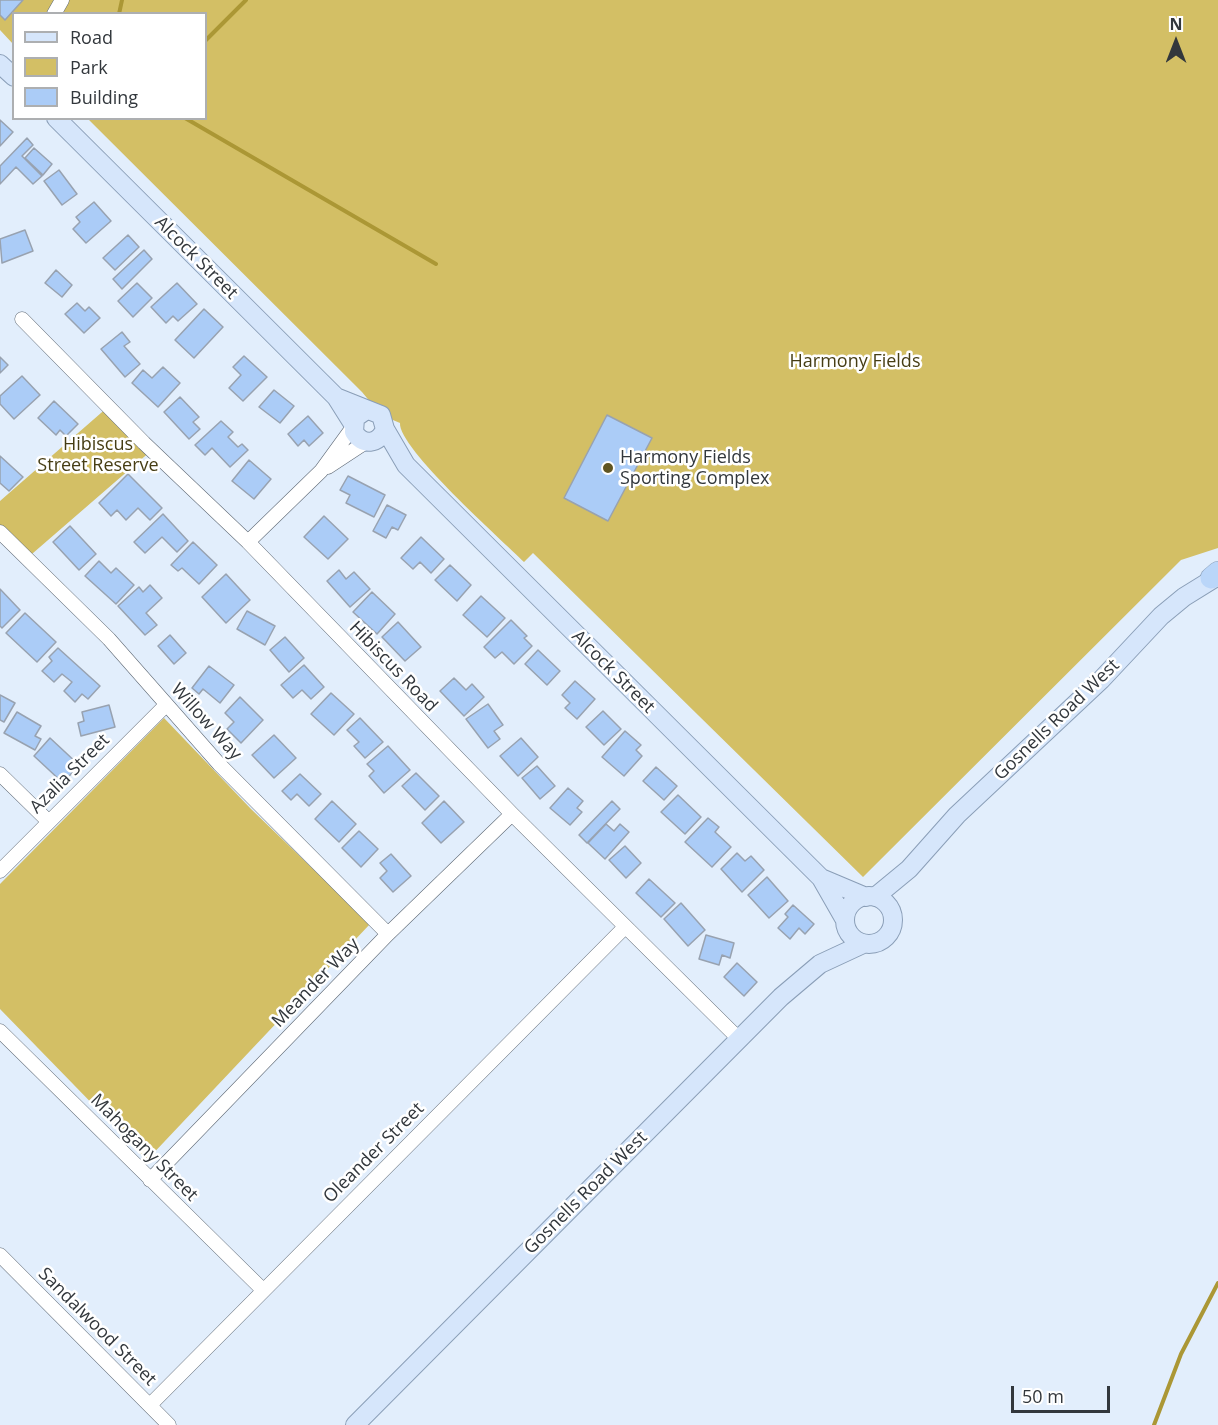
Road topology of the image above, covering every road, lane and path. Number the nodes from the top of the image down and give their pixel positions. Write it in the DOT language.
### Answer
graph roads {
  1 [pos="58,120"];
  2 [pos="22,319"];
  3 [pos="357,421"];
  4 [pos="385,429"];
  5 [pos="369,442"];
  6 [pos="406,465"];
  7 [pos="321,471"];
  8 [pos="0,532"];
  9 [pos="248,542"];
  10 [pos="1216,576"];
  11 [pos="166,705"];
  12 [pos="0,774"];
  13 [pos="512,814"];
  14 [pos="48,821"];
  15 [pos="909,869"];
  16 [pos="0,871"];
  17 [pos="821,878"];
  18 [pos="870,897"];
  19 [pos="892,915"];
  20 [pos="845,922"];
  21 [pos="625,927"];
  22 [pos="388,934"];
  23 [pos="863,944"];
  24 [pos="820,964"];
  25 [pos="0,1031"];
  26 [pos="739,1039"];
  27 [pos="150,1180"];
  28 [pos="0,1255"];
  29 [pos="263,1290"];
  30 [pos="150,1405"];
  31 [pos="169,1425"];
  32 [pos="355,1425"];
  1 -- 3 [label="main road, Alcock Street"];
  2 -- 9 [label="street, Hibiscus Road"];
  3 -- 4 [label="main road, Alcock Street"];
  3 -- 5 [label="main road, Alcock Street"];
  3 -- 7 [label="street"];
  4 -- 5 [label="main road"];
  4 -- 6 [label="main road, Alcock Street"];
  5 -- 6 [label="main road, Alcock Street"];
  5 -- 7 [label="street"];
  6 -- 17 [label="main road, Alcock Street"];
  7 -- 9 [label="street"];
  8 -- 11 [label="street, Willow Way"];
  9 -- 13 [label="street, Hibiscus Road"];
  10 -- 15 [label="main road, Gosnells Road West"];
  11 -- 14 [label="street, Azalia Street"];
  11 -- 22 [label="street, Willow Way"];
  12 -- 14 [label="street"];
  13 -- 21 [label="street, Hibiscus Road"];
  13 -- 22 [label="street, Meander Way"];
  14 -- 16 [label="street, Azalia Street"];
  15 -- 18 [label="main road, Gosnells Road West"];
  15 -- 19 [label="main road, Gosnells Road West"];
  17 -- 18 [label="main road, Alcock Street"];
  17 -- 20 [label="main road, Alcock Street"];
  18 -- 19 [label="main road"];
  18 -- 20 [label="main road, Gosnells Road West"];
  19 -- 23 [label="main road, Gosnells Road West"];
  20 -- 23 [label="main road"];
  20 -- 24 [label="main road, Gosnells Road West"];
  21 -- 26 [label="street, Hibiscus Road"];
  21 -- 29 [label="street, Oleander Street"];
  22 -- 27 [label="street, Meander Way"];
  23 -- 24 [label="main road, Gosnells Road West"];
  24 -- 26 [label="main road, Gosnells Road West"];
  25 -- 27 [label="street, Mahogany Street"];
  26 -- 32 [label="main road, Gosnells Road West"];
  27 -- 29 [label="street, Mahogany Street"];
  28 -- 30 [label="street, Sandalwood Street"];
  29 -- 30 [label="street, Oleander Street"];
  30 -- 31 [label="street, Sandalwood Street"];
}
